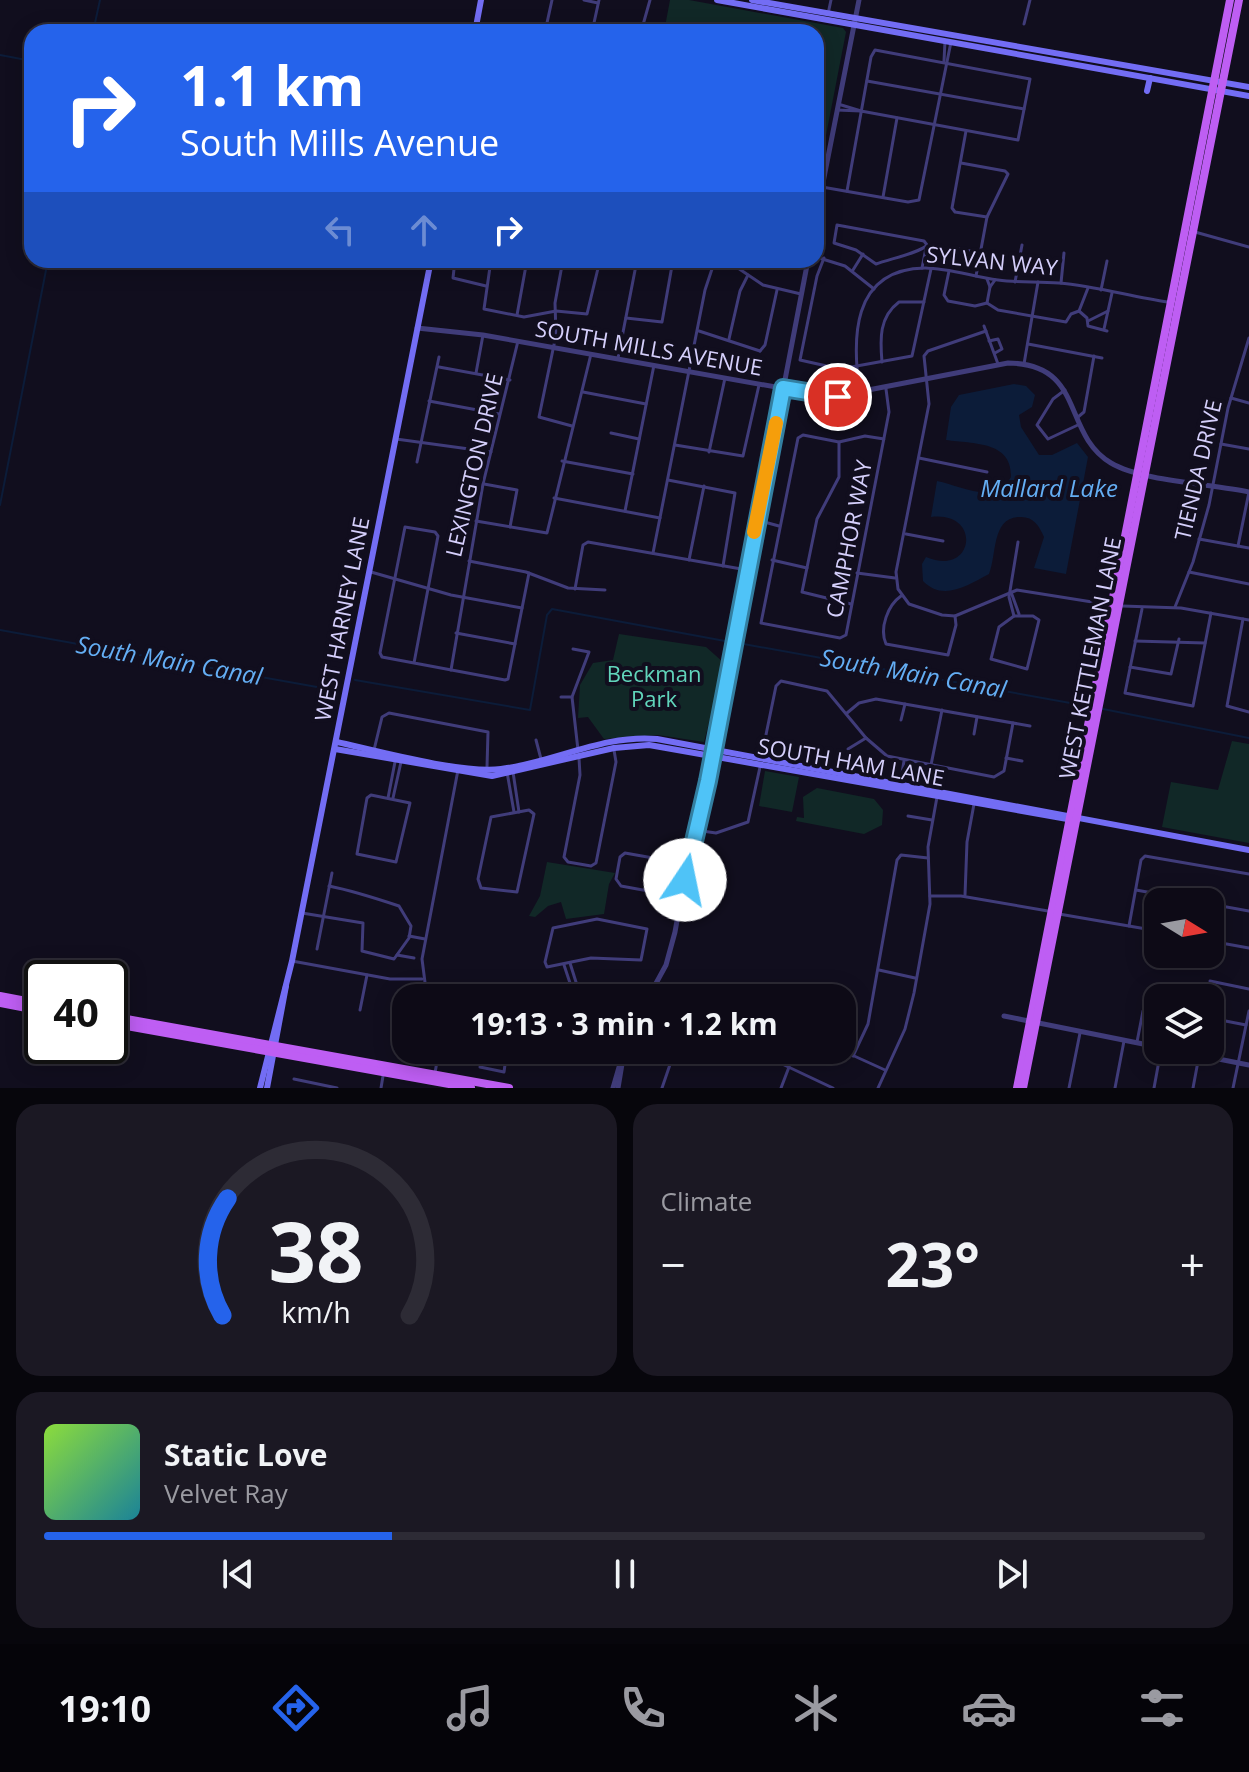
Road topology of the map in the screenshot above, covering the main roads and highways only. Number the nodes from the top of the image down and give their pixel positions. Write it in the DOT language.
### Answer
graph roads {
  1 [pos="481,0"];
  2 [pos="717,0"];
  3 [pos="752,0"];
  4 [pos="1230,0"];
  5 [pos="1239,0"];
  6 [pos="855,22"];
  7 [pos="476,24"];
  8 [pos="1136,67"];
  9 [pos="1175,74"];
  10 [pos="1150,78"];
  11 [pos="1218,86"];
  12 [pos="1249,87"];
  13 [pos="1147,91"];
  14 [pos="1249,96"];
  15 [pos="1190,231"];
  16 [pos="429,268"];
  17 [pos="1143,472"];
  18 [pos="1116,606"];
  19 [pos="336,746"];
  20 [pos="710,752"];
  21 [pos="578,754"];
  22 [pos="399,759"];
  23 [pos="510,771"];
  24 [pos="938,793"];
  25 [pos="1072,818"];
  26 [pos="1249,850"];
  27 [pos="0,996"];
  28 [pos="24,1001"];
  29 [pos="0,1003"];
  30 [pos="24,1008"];
  31 [pos="128,1020"];
  32 [pos="1033,1022"];
  33 [pos="128,1026"];
  34 [pos="273,1048"];
  35 [pos="434,1077"];
  36 [pos="260,1088"];
  37 [pos="267,1088"];
  38 [pos="471,1088"];
  39 [pos="509,1088"];
  40 [pos="1017,1088"];
  41 [pos="1023,1088"];
  1 -- 7 [label="main road"];
  2 -- 6 [label="main road"];
  3 -- 6 [label="main road"];
  4 -- 11 [label="main road, WEST KETTLEMAN LANE"];
  5 -- 11 [label="main road, WEST KETTLEMAN LANE"];
  6 -- 8 [label="main road"];
  6 -- 10 [label="main road"];
  8 -- 9 [label="main road"];
  8 -- 9 [label="main road"];
  9 -- 10 [label="main road"];
  9 -- 11 [label="main road"];
  10 -- 11 [label="main road"];
  10 -- 13 [label="main road"];
  11 -- 12 [label="main road"];
  11 -- 14 [label="main road"];
  11 -- 15 [label="main road, WEST KETTLEMAN LANE"];
  15 -- 17 [label="main road, WEST KETTLEMAN LANE"];
  15 -- 17 [label="main road, WEST KETTLEMAN LANE"];
  16 -- 19 [label="main road, WEST HARNEY LANE"];
  17 -- 18 [label="main road, WEST KETTLEMAN LANE"];
  17 -- 18 [label="main road, WEST KETTLEMAN LANE"];
  18 -- 25 [label="main road, WEST KETTLEMAN LANE"];
  18 -- 25 [label="main road, WEST KETTLEMAN LANE"];
  19 -- 22 [label="main road, SOUTH HAM LANE"];
  19 -- 22 [label="main road, SOUTH HAM LANE"];
  19 -- 34 [label="main road, WEST HARNEY LANE"];
  20 -- 21 [label="main road, SOUTH HAM LANE"];
  20 -- 21 [label="main road, SOUTH HAM LANE"];
  20 -- 24 [label="main road, SOUTH HAM LANE"];
  21 -- 23 [label="main road, SOUTH HAM LANE"];
  21 -- 23 [label="main road, SOUTH HAM LANE"];
  22 -- 23 [label="main road, SOUTH HAM LANE"];
  24 -- 25 [label="main road, SOUTH HAM LANE"];
  24 -- 25 [label="main road, SOUTH HAM LANE"];
  25 -- 26 [label="main road, SOUTH HAM LANE"];
  25 -- 32 [label="main road, WEST KETTLEMAN LANE"];
  27 -- 28 [label="main road"];
  29 -- 30 [label="main road"];
  31 -- 34 [label="main road"];
  32 -- 40 [label="main road, WEST KETTLEMAN LANE"];
  32 -- 41 [label="main road, WEST KETTLEMAN LANE"];
  33 -- 34 [label="main road"];
  34 -- 35 [label="main road"];
  34 -- 36 [label="main road"];
  34 -- 37 [label="main road"];
  35 -- 38 [label="main road"];
  35 -- 39 [label="main road"];
}
